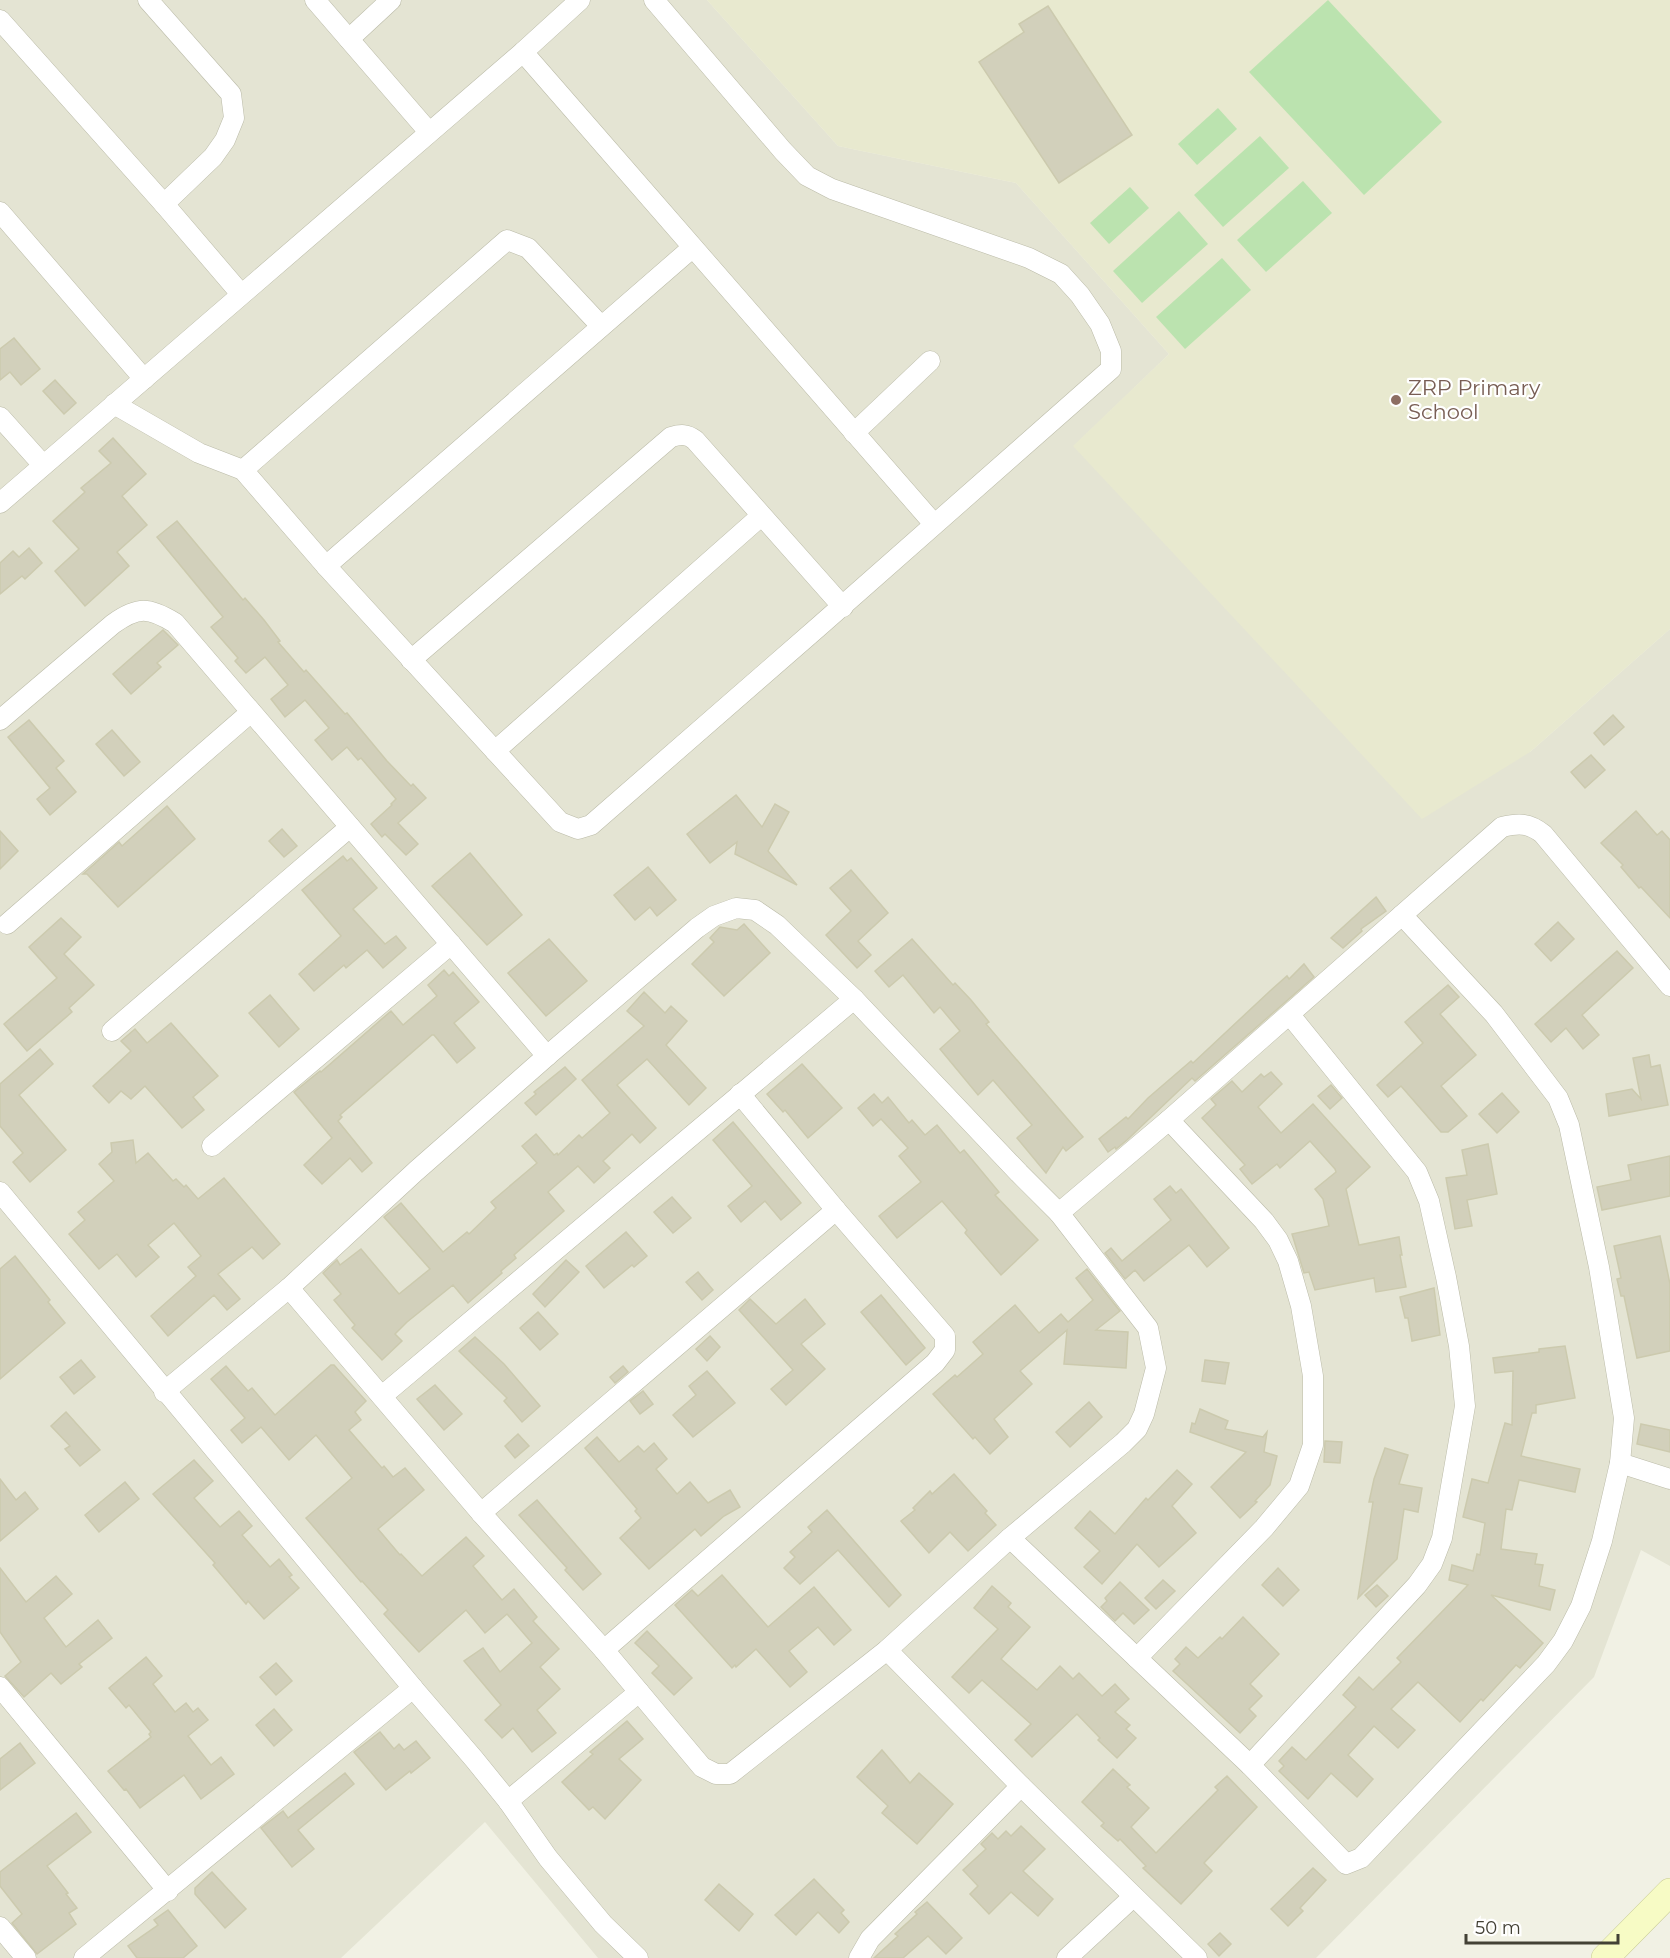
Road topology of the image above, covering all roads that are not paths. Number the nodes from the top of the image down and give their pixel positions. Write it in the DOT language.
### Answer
graph roads {
  1 [pos="148,0"];
  2 [pos="315,0"];
  3 [pos="391,0"];
  4 [pos="580,0"];
  5 [pos="654,0"];
  6 [pos="0,20"];
  7 [pos="349,39"];
  8 [pos="523,52"];
  9 [pos="429,132"];
  10 [pos="164,204"];
  11 [pos="0,212"];
  12 [pos="692,248"];
  13 [pos="241,294"];
  14 [pos="601,326"];
  15 [pos="930,361"];
  16 [pos="144,379"];
  17 [pos="114,404"];
  18 [pos="0,417"];
  19 [pos="854,433"];
  20 [pos="43,465"];
  21 [pos="243,470"];
  22 [pos="0,503"];
  23 [pos="761,516"];
  24 [pos="934,524"];
  25 [pos="326,566"];
  26 [pos="843,607"];
  27 [pos="411,660"];
  28 [pos="251,711"];
  29 [pos="0,720"];
  30 [pos="495,751"];
  31 [pos="350,827"];
  32 [pos="1402,915"];
  33 [pos="8,924"];
  34 [pos="451,944"];
  35 [pos="1670,986"];
  36 [pos="854,999"];
  37 [pos="1290,1015"];
  38 [pos="112,1031"];
  39 [pos="548,1056"];
  40 [pos="740,1094"];
  41 [pos="1170,1120"];
  42 [pos="212,1146"];
  43 [pos="0,1192"];
  44 [pos="836,1210"];
  45 [pos="1059,1213"];
  46 [pos="290,1288"];
  47 [pos="164,1392"];
  48 [pos="382,1396"];
  49 [pos="1620,1463"];
  50 [pos="1670,1479"];
  51 [pos="481,1513"];
  52 [pos="1010,1538"];
  53 [pos="604,1650"];
  54 [pos="887,1650"];
  55 [pos="1137,1658"];
  56 [pos="0,1687"];
  57 [pos="413,1688"];
  58 [pos="639,1692"];
  59 [pos="1250,1765"];
  60 [pos="1021,1786"];
  61 [pos="508,1801"];
  62 [pos="168,1891"];
  63 [pos="1670,1892"];
  64 [pos="1133,1897"];
  65 [pos="0,1927"];
  66 [pos="26,1958"];
  67 [pos="84,1958"];
  68 [pos="638,1958"];
  69 [pos="859,1958"];
  70 [pos="1067,1958"];
  71 [pos="1197,1958"];
  72 [pos="1605,1958"];
  1 -- 10 [label="street"];
  2 -- 7 [label="street"];
  3 -- 7 [label="street"];
  4 -- 8 [label="street"];
  5 -- 24 [label="street"];
  6 -- 10 [label="street"];
  7 -- 9 [label="street"];
  8 -- 9 [label="street"];
  8 -- 12 [label="street"];
  9 -- 13 [label="street"];
  10 -- 13 [label="street"];
  11 -- 16 [label="street"];
  12 -- 14 [label="street"];
  12 -- 19 [label="street"];
  13 -- 16 [label="street"];
  14 -- 21 [label="street"];
  14 -- 25 [label="street"];
  15 -- 19 [label="street"];
  16 -- 17 [label="street"];
  17 -- 20 [label="street"];
  17 -- 21 [label="street"];
  18 -- 20 [label="street"];
  19 -- 24 [label="street"];
  20 -- 22 [label="street"];
  21 -- 25 [label="street"];
  23 -- 26 [label="street"];
  23 -- 27 [label="street"];
  23 -- 30 [label="street"];
  24 -- 26 [label="street"];
  25 -- 27 [label="street"];
  26 -- 30 [label="street"];
  27 -- 30 [label="street"];
  28 -- 29 [label="street"];
  28 -- 31 [label="street"];
  28 -- 33 [label="street"];
  31 -- 34 [label="street"];
  31 -- 38 [label="street"];
  32 -- 35 [label="street"];
  32 -- 37 [label="street"];
  32 -- 49 [label="street"];
  34 -- 39 [label="street"];
  34 -- 42 [label="street"];
  36 -- 39 [label="street"];
  36 -- 40 [label="street"];
  36 -- 45 [label="street"];
  37 -- 41 [label="street"];
  37 -- 59 [label="street"];
  39 -- 46 [label="street"];
  40 -- 44 [label="street"];
  40 -- 48 [label="street"];
  41 -- 45 [label="street"];
  41 -- 55 [label="street"];
  43 -- 47 [label="street"];
  44 -- 51 [label="street"];
  44 -- 53 [label="street"];
  45 -- 52 [label="street"];
  46 -- 47 [label="street"];
  46 -- 48 [label="street"];
  47 -- 57 [label="street"];
  48 -- 51 [label="street"];
  49 -- 50 [label="street"];
  49 -- 59 [label="street"];
  51 -- 53 [label="street"];
  52 -- 54 [label="street"];
  52 -- 55 [label="street"];
  53 -- 58 [label="street"];
  54 -- 58 [label="street"];
  54 -- 60 [label="street"];
  55 -- 59 [label="street"];
  56 -- 62 [label="street"];
  57 -- 61 [label="street"];
  57 -- 62 [label="street"];
  58 -- 61 [label="street"];
  60 -- 64 [label="street"];
  60 -- 69 [label="street"];
  61 -- 68 [label="street"];
  62 -- 67 [label="street"];
  63 -- 72 [label="street"];
  64 -- 70 [label="street"];
  64 -- 71 [label="street"];
  65 -- 66 [label="street"];
}
